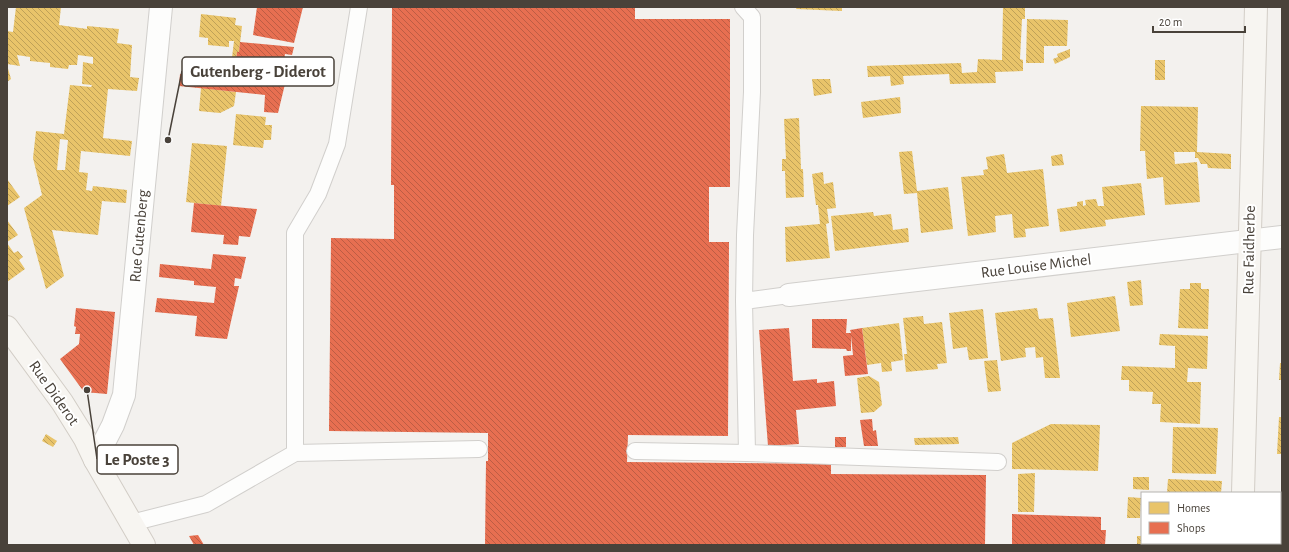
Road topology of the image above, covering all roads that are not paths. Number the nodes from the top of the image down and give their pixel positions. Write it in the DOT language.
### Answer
graph roads {
  1 [pos="161,7"];
  2 [pos="359,7"];
  3 [pos="743,7"];
  4 [pos="1256,7"];
  5 [pos="1282,237"];
  6 [pos="1250,240"];
  7 [pos="789,295"];
  8 [pos="744,301"];
  9 [pos="7,327"];
  10 [pos="479,449"];
  11 [pos="635,451"];
  12 [pos="295,453"];
  13 [pos="747,454"];
  14 [pos="95,460"];
  15 [pos="998,462"];
  16 [pos="1243,492"];
  17 [pos="131,523"];
  18 [pos="144,545"];
  1 -- 14 [label="street, Rue Gutenberg"];
  2 -- 12 [label="lane"];
  3 -- 8 [label="lane"];
  4 -- 6 [label="street, Rue Faidherbe"];
  5 -- 6 [label="street, Rue Louise Michel"];
  6 -- 7 [label="street, Rue Louise Michel"];
  6 -- 16 [label="street, Rue Faidherbe"];
  7 -- 8 [label="lane"];
  8 -- 13 [label="lane"];
  9 -- 14 [label="street, Rue Diderot"];
  10 -- 12 [label="lane"];
  11 -- 13 [label="lane"];
  12 -- 17 [label="lane"];
  13 -- 15 [label="lane"];
  14 -- 17 [label="street, Rue Diderot"];
  17 -- 18 [label="street, Rue Diderot"];
}
